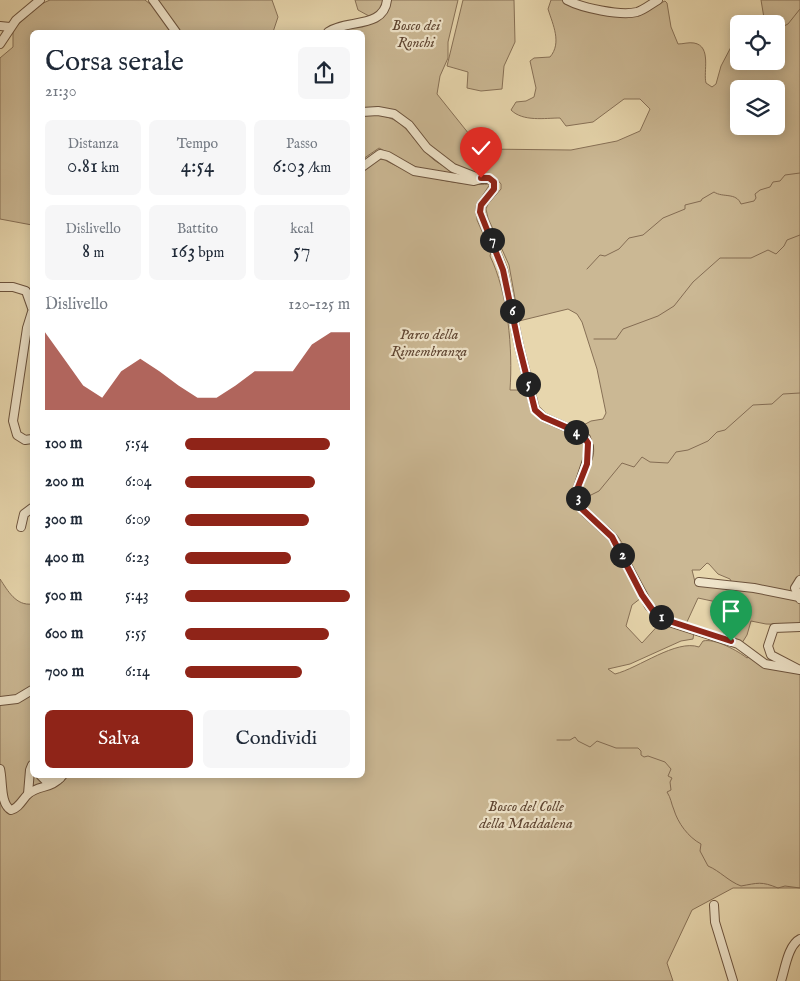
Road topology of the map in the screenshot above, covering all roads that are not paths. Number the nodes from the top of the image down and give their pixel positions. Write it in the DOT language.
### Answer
graph roads {
  1 [pos="40,0"];
  2 [pos="153,0"];
  3 [pos="386,0"];
  4 [pos="567,0"];
  5 [pos="658,0"];
  6 [pos="0,26"];
  7 [pos="10,27"];
  8 [pos="175,30"];
  9 [pos="332,30"];
  10 [pos="0,44"];
  11 [pos="365,112"];
  12 [pos="365,165"];
  13 [pos="481,178"];
  14 [pos="0,287"];
  15 [pos="30,304"];
  16 [pos="30,319"];
  17 [pos="30,439"];
  18 [pos="30,510"];
  19 [pos="21,526"];
  20 [pos="800,580"];
  21 [pos="699,582"];
  22 [pos="799,598"];
  23 [pos="800,627"];
  24 [pos="800,670"];
  25 [pos="30,692"];
  26 [pos="0,702"];
  27 [pos="0,769"];
  28 [pos="30,770"];
  29 [pos="43,778"];
  30 [pos="56,778"];
  31 [pos="60,778"];
  32 [pos="28,794"];
  33 [pos="714,905"];
  34 [pos="800,939"];
  35 [pos="733,981"];
  36 [pos="781,981"];
  1 -- 7 [label="street"];
  2 -- 8 [label="street"];
  3 -- 9 [label="street"];
  4 -- 5 [label="street"];
  6 -- 7 [label="street"];
  7 -- 10 [label="street"];
  11 -- 13 [label="street"];
  12 -- 13 [label="street"];
  13 -- 24 [label="street"];
  14 -- 15 [label="street"];
  16 -- 17 [label="street"];
  18 -- 19 [label="street"];
  20 -- 22 [label="street"];
  21 -- 22 [label="street"];
  23 -- 24 [label="street"];
  25 -- 26 [label="street"];
  27 -- 32 [label="street"];
  28 -- 32 [label="street"];
  29 -- 30 [label="street"];
  31 -- 32 [label="street"];
  33 -- 35 [label="street"];
  34 -- 36 [label="street"];
}
